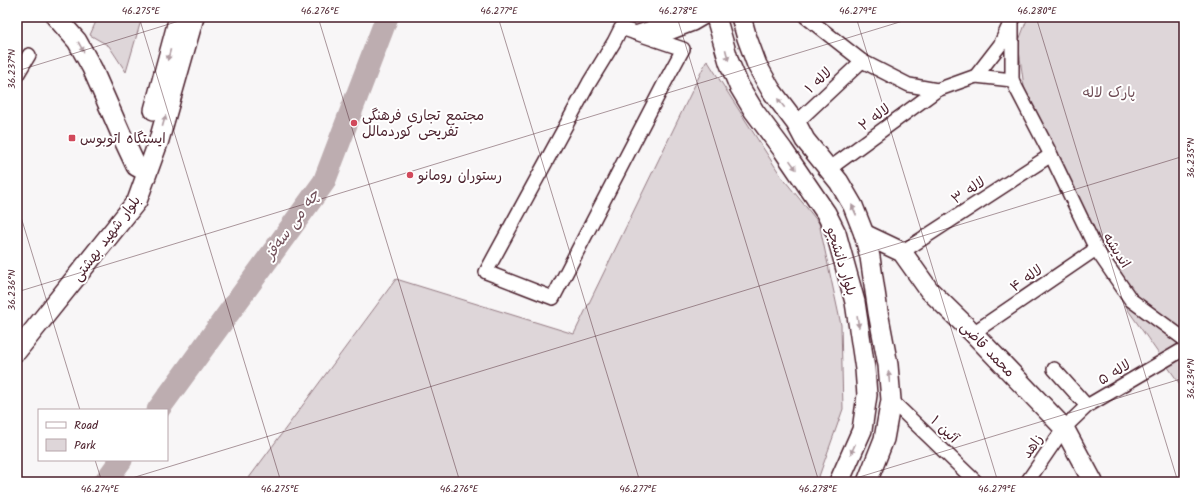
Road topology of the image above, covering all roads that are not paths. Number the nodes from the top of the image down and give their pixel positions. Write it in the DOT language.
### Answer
graph roads {
  1 [pos="56,17"];
  2 [pos="179,17"];
  3 [pos="194,17"];
  4 [pos="685,17"];
  5 [pos="705,17"];
  6 [pos="716,17"];
  7 [pos="741,17"];
  8 [pos="806,17"];
  9 [pos="1012,18"];
  10 [pos="635,33"];
  11 [pos="654,39"];
  12 [pos="29,54"];
  13 [pos="862,61"];
  14 [pos="17,75"];
  15 [pos="976,76"];
  16 [pos="1012,80"];
  17 [pos="937,90"];
  18 [pos="796,123"];
  19 [pos="1051,155"];
  20 [pos="142,169"];
  21 [pos="829,170"];
  22 [pos="864,234"];
  23 [pos="1096,249"];
  24 [pos="902,252"];
  25 [pos="17,331"];
  26 [pos="974,334"];
  27 [pos="1184,339"];
  28 [pos="1184,349"];
  29 [pos="17,351"];
  30 [pos="1054,369"];
  31 [pos="891,400"];
  32 [pos="1087,406"];
  33 [pos="1064,428"];
  34 [pos="839,482"];
  35 [pos="867,482"];
  36 [pos="976,482"];
  37 [pos="1027,482"];
  38 [pos="1093,482"];
  1 -- 20 [label="main road, one-way"];
  2 -- 20 [label="main road, بلوار شهید بهشتی, one-way"];
  20 -- 3 [label="main road, بلوار شهید بهشتی, one-way"];
  4 -- 10 [label="street"];
  5 -- 11 [label="street"];
  6 -- 34 [label="main road, بلوار دانشجو, one-way"];
  18 -- 7 [label="main road, بلوار دانشجو, one-way"];
  8 -- 13 [label="street"];
  9 -- 15 [label="street"];
  9 -- 16 [label="street"];
  10 -- 11 [label="street"];
  10 -- 11 [label="street"];
  12 -- 14 [label="street"];
  13 -- 17 [label="street"];
  13 -- 18 [label="street, لاله ۱"];
  15 -- 16 [label="street"];
  15 -- 17 [label="street"];
  16 -- 19 [label="street, اندیشه"];
  17 -- 21 [label="street, لاله ۲"];
  18 -- 21 [label="main road, بلوار دانشجو"];
  19 -- 23 [label="street, اندیشه"];
  19 -- 24 [label="street, لاله ۳"];
  20 -- 25 [label="main road, بلوار شهید بهشتی"];
  20 -- 29 [label="main road, بلوار شهید بهشتی"];
  22 -- 21 [label="main road, بلوار دانشجو, one-way"];
  22 -- 24 [label="main road, محمد قاضی"];
  31 -- 22 [label="main road, بلوار دانشجو, one-way"];
  23 -- 26 [label="street, لاله ۴"];
  23 -- 27 [label="street, اندیشه"];
  24 -- 26 [label="main road, محمد قاضی"];
  26 -- 33 [label="main road, محمد قاضی"];
  28 -- 32 [label="street, لاله ۵"];
  30 -- 32 [label="street"];
  31 -- 35 [label="main road, بلوار دانشجو"];
  31 -- 36 [label="street, آئین ۱"];
  32 -- 33 [label="street, لاله ۵"];
  33 -- 37 [label="street, زاهد"];
  33 -- 38 [label="main road, محمد قاضی"];
}
